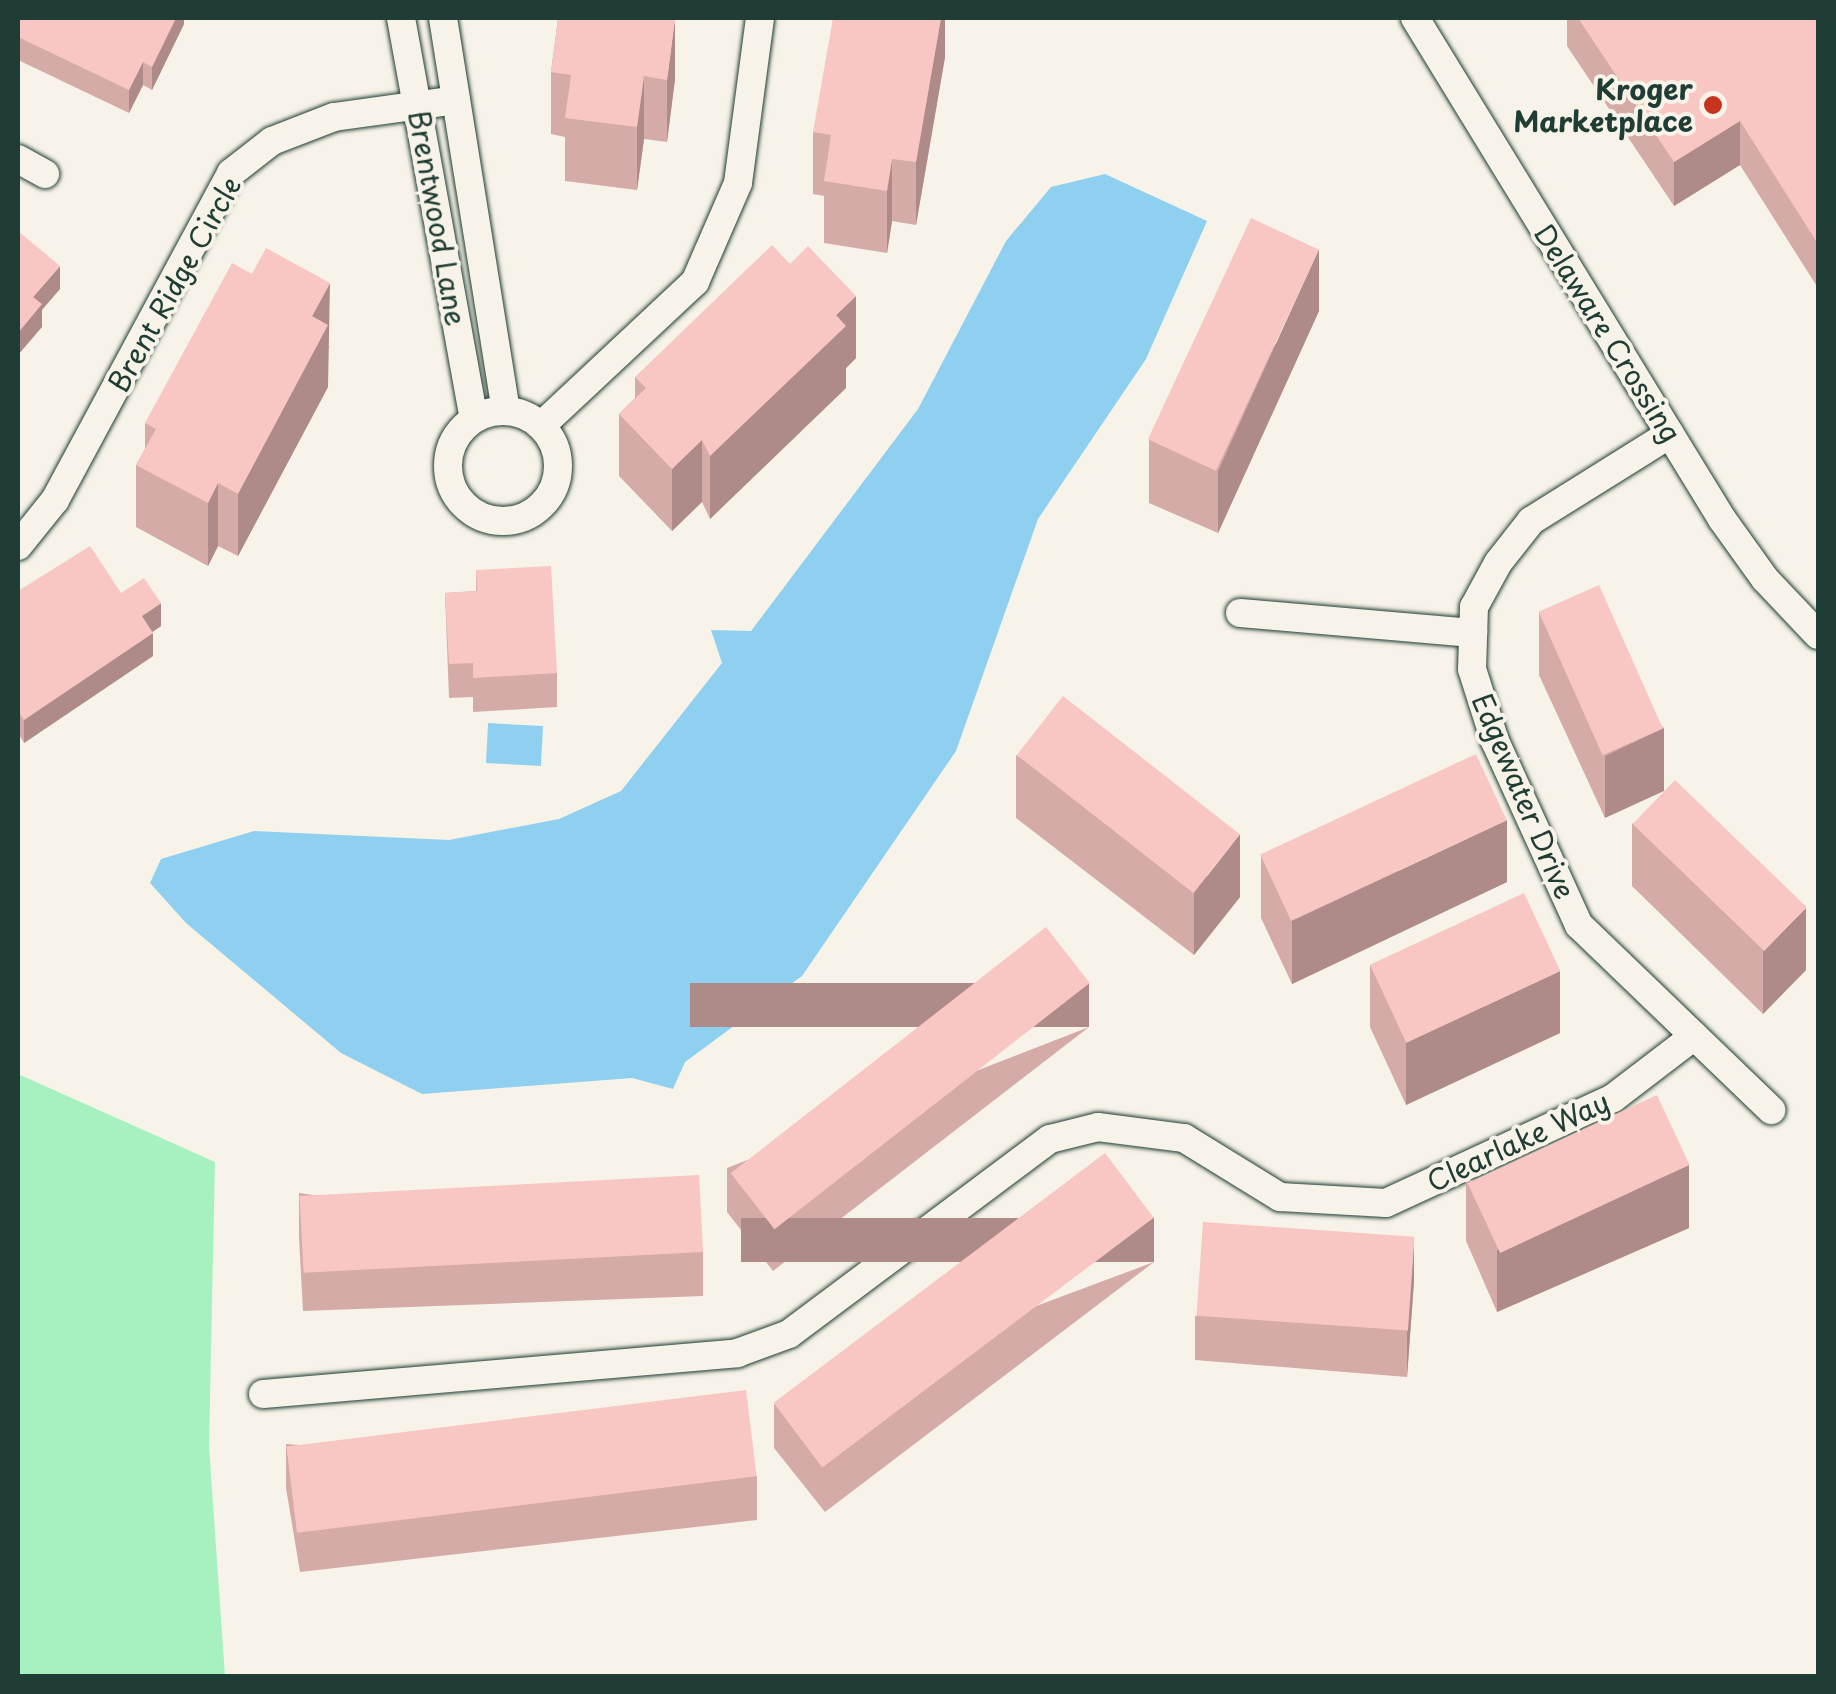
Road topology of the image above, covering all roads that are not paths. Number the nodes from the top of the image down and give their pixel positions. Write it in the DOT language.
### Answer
graph roads {
  1 [pos="401,18"];
  2 [pos="442,18"];
  3 [pos="760,18"];
  4 [pos="1415,18"];
  5 [pos="456,100"];
  6 [pos="417,104"];
  7 [pos="18,159"];
  8 [pos="45,174"];
  9 [pos="506,410"];
  10 [pos="474,418"];
  11 [pos="542,426"];
  12 [pos="1670,434"];
  13 [pos="18,546"];
  14 [pos="1240,613"];
  15 [pos="1473,633"];
  16 [pos="1818,635"];
  17 [pos="1694,1036"];
  18 [pos="1771,1110"];
  19 [pos="263,1394"];
  1 -- 6 [label="street, Brentwood Lane"];
  2 -- 5 [label="street, Brentwood Lane"];
  3 -- 11 [label="street"];
  4 -- 12 [label="street, Delaware Crossing"];
  5 -- 6 [label="street, Brent Ridge Circle"];
  5 -- 9 [label="street, Brentwood Lane"];
  6 -- 10 [label="street, Brentwood Lane"];
  6 -- 13 [label="street, Brent Ridge Circle"];
  7 -- 8 [label="street"];
  9 -- 10 [label="street"];
  9 -- 11 [label="street"];
  10 -- 11 [label="street"];
  12 -- 15 [label="street, Edgewater Drive"];
  12 -- 16 [label="street, Delaware Crossing"];
  14 -- 15 [label="street"];
  15 -- 17 [label="street, Edgewater Drive"];
  17 -- 18 [label="street, Edgewater Drive"];
  17 -- 19 [label="street, Clearlake Way"];
}
